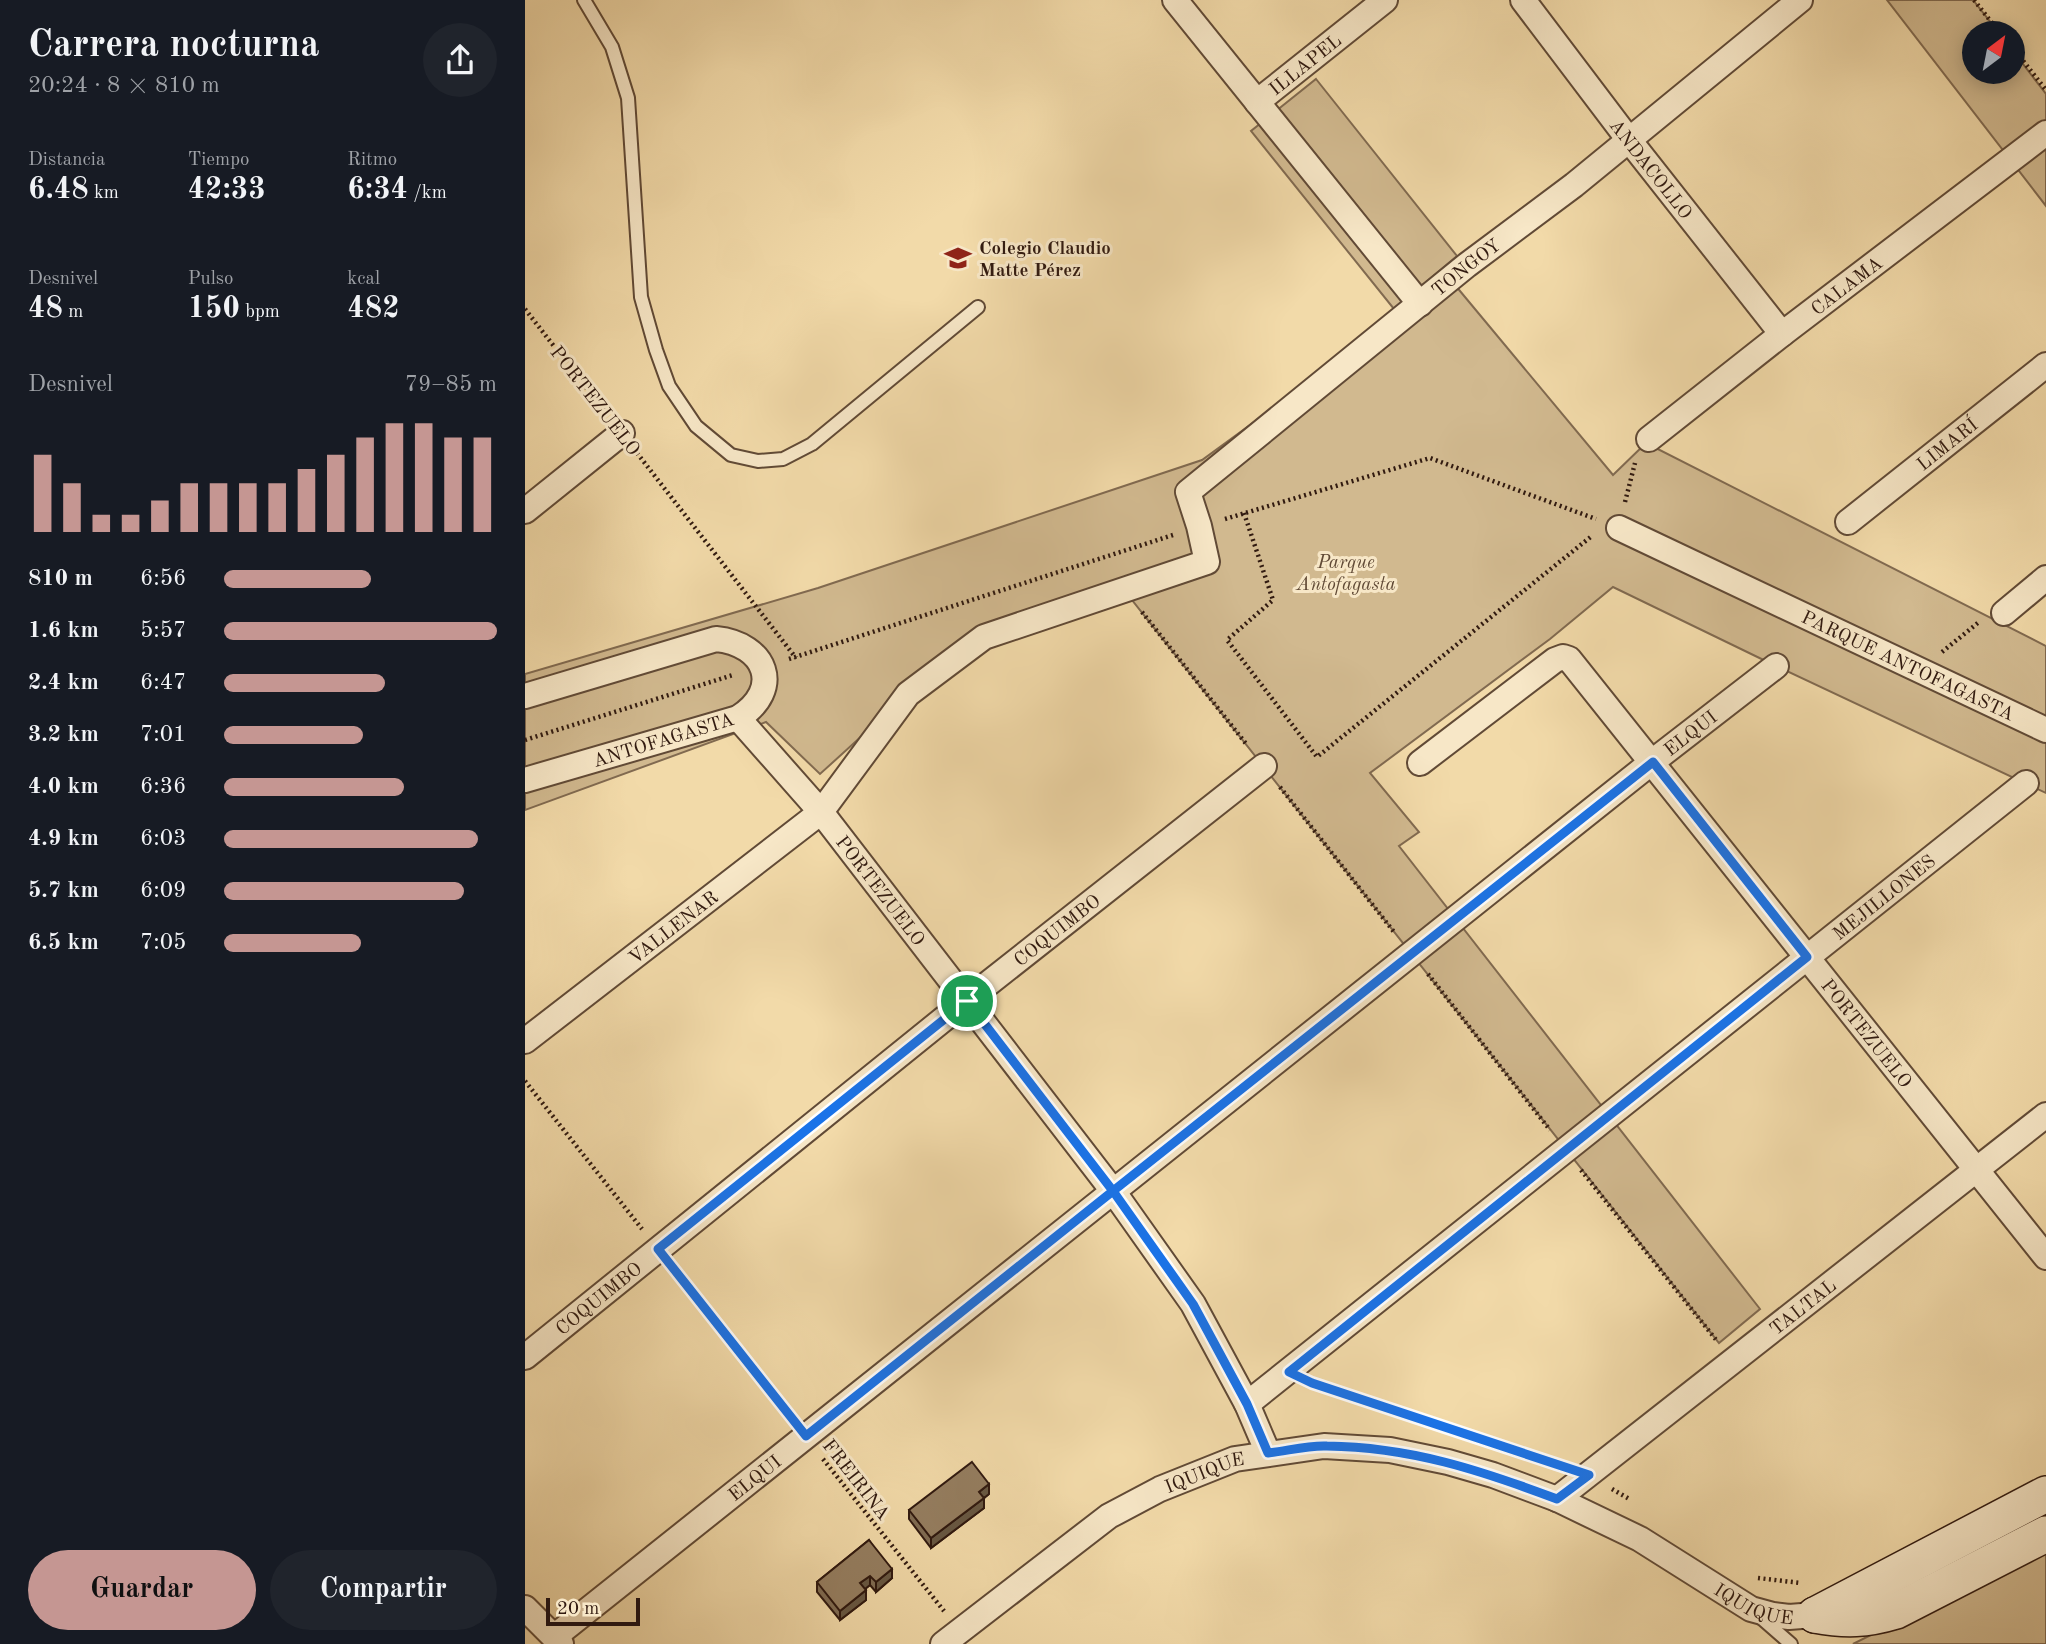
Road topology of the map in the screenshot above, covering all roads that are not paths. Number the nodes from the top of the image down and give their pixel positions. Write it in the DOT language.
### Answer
graph roads {
  1 [pos="584,0"];
  2 [pos="1175,0"];
  3 [pos="1385,0"];
  4 [pos="1523,0"];
  5 [pos="1800,0"];
  6 [pos="1257,102"];
  7 [pos="2046,133"];
  8 [pos="1629,140"];
  9 [pos="1420,304"];
  10 [pos="978,307"];
  11 [pos="1781,334"];
  12 [pos="2046,365"];
  13 [pos="622,433"];
  14 [pos="1649,439"];
  15 [pos="525,511"];
  16 [pos="1848,522"];
  17 [pos="1608,530"];
  18 [pos="2046,578"];
  19 [pos="2004,613"];
  20 [pos="1776,666"];
  21 [pos="525,696"];
  22 [pos="739,718"];
  23 [pos="2046,730"];
  24 [pos="1420,762"];
  25 [pos="1653,762"];
  26 [pos="1263,766"];
  27 [pos="525,780"];
  28 [pos="2026,783"];
  29 [pos="821,812"];
  30 [pos="1807,957"];
  31 [pos="967,1001"];
  32 [pos="525,1041"];
  33 [pos="2046,1115"];
  34 [pos="1977,1169"];
  35 [pos="1113,1191"];
  36 [pos="2046,1257"];
  37 [pos="525,1357"];
  38 [pos="1247,1404"];
  39 [pos="1268,1453"];
  40 [pos="2046,1494"];
  41 [pos="1557,1499"];
  42 [pos="2046,1534"];
  43 [pos="1810,1599"];
  44 [pos="525,1608"];
  45 [pos="1751,1609"];
  46 [pos="951,1638"];
  47 [pos="558,1641"];
  48 [pos="1791,1644"];
  1 -- 10 [label="lane"];
  2 -- 6 [label="street"];
  3 -- 6 [label="street, ILLAPEL"];
  4 -- 8 [label="street, ANDACOLLO"];
  5 -- 8 [label="street, TONGOY"];
  6 -- 9 [label="street"];
  7 -- 11 [label="street, CALAMA"];
  8 -- 9 [label="street, TONGOY"];
  8 -- 11 [label="street, ANDACOLLO"];
  9 -- 29 [label="street, TONGOY"];
  11 -- 14 [label="street, CALAMA"];
  12 -- 16 [label="street, LIMARÍ"];
  13 -- 15 [label="street"];
  17 -- 23 [label="street, PARQUE ANTOFAGASTA"];
  18 -- 19 [label="street"];
  20 -- 25 [label="street, ELQUI"];
  21 -- 22 [label="street, ANTOFAGASTA"];
  22 -- 27 [label="street, ANTOFAGASTA"];
  22 -- 29 [label="street, PORTEZUELO"];
  24 -- 25 [label="street, PORTEZUELO"];
  25 -- 30 [label="street, PORTEZUELO"];
  25 -- 35 [label="street, ELQUI"];
  26 -- 31 [label="street, COQUIMBO"];
  28 -- 30 [label="street, MEJILLONES"];
  29 -- 31 [label="street, PORTEZUELO"];
  29 -- 32 [label="street, VALLENAR"];
  30 -- 34 [label="street, PORTEZUELO"];
  30 -- 38 [label="street, MEJILLONES"];
  31 -- 35 [label="street, PORTEZUELO"];
  31 -- 37 [label="street, COQUIMBO"];
  33 -- 34 [label="street, TALTAL"];
  34 -- 36 [label="street, PORTEZUELO"];
  34 -- 41 [label="street, TALTAL"];
  35 -- 38 [label="street, PORTEZUELO"];
  35 -- 47 [label="street, ELQUI"];
  38 -- 39 [label="street, PORTEZUELO"];
  39 -- 41 [label="street, IQUIQUE"];
  39 -- 46 [label="street, IQUIQUE"];
  40 -- 43 [label="street"];
  41 -- 45 [label="street, IQUIQUE"];
  42 -- 43 [label="street"];
  43 -- 45 [label="street, IQUIQUE"];
  44 -- 47 [label="street"];
  45 -- 48 [label="lane"];
}
